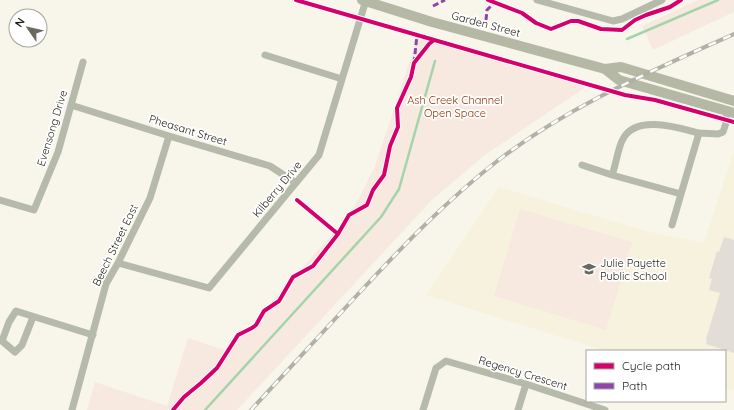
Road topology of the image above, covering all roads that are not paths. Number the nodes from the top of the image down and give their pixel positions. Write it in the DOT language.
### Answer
graph roads {
  1 [pos="365,0"];
  2 [pos="537,0"];
  3 [pos="662,0"];
  4 [pos="265,55"];
  5 [pos="83,62"];
  6 [pos="604,69"];
  7 [pos="342,79"];
  8 [pos="734,101"];
  9 [pos="71,105"];
  10 [pos="732,110"];
  11 [pos="699,133"];
  12 [pos="169,136"];
  13 [pos="582,165"];
  14 [pos="612,175"];
  15 [pos="296,183"];
  16 [pos="681,194"];
  17 [pos="0,200"];
  18 [pos="672,225"];
  19 [pos="118,263"];
  20 [pos="32,317"];
  21 [pos="93,335"];
  22 [pos="526,384"];
  23 [pos="72,410"];
  24 [pos="423,410"];
  25 [pos="518,410"];
  26 [pos="605,410"];
  1 -- 6 [label="street, Garden Street"];
  1 -- 7 [label="street, Kilberry Drive"];
  2 -- 3 [label="street"];
  4 -- 7 [label="street"];
  5 -- 9 [label="street, Evensong Drive"];
  6 -- 8 [label="street, Garden Street"];
  6 -- 10 [label="street, Garden Street"];
  7 -- 15 [label="street, Kilberry Drive"];
  9 -- 12 [label="street, Pheasant Street"];
  9 -- 17 [label="street, Evensong Drive"];
  10 -- 11 [label="street"];
  11 -- 14 [label="street"];
  11 -- 16 [label="street"];
  12 -- 15 [label="street, Pheasant Street"];
  12 -- 19 [label="street, Beech Street East"];
  13 -- 14 [label="street"];
  14 -- 16 [label="street"];
  15 -- 19 [label="street, Kilberry Drive"];
  16 -- 18 [label="street"];
  19 -- 21 [label="street, Beech Street East"];
  20 -- 20 [label="street"];
  20 -- 21 [label="street"];
  21 -- 23 [label="street, Beech Street East"];
  22 -- 24 [label="street, Regency Crescent"];
  22 -- 25 [label="street"];
  22 -- 26 [label="street, Regency Crescent"];
}
